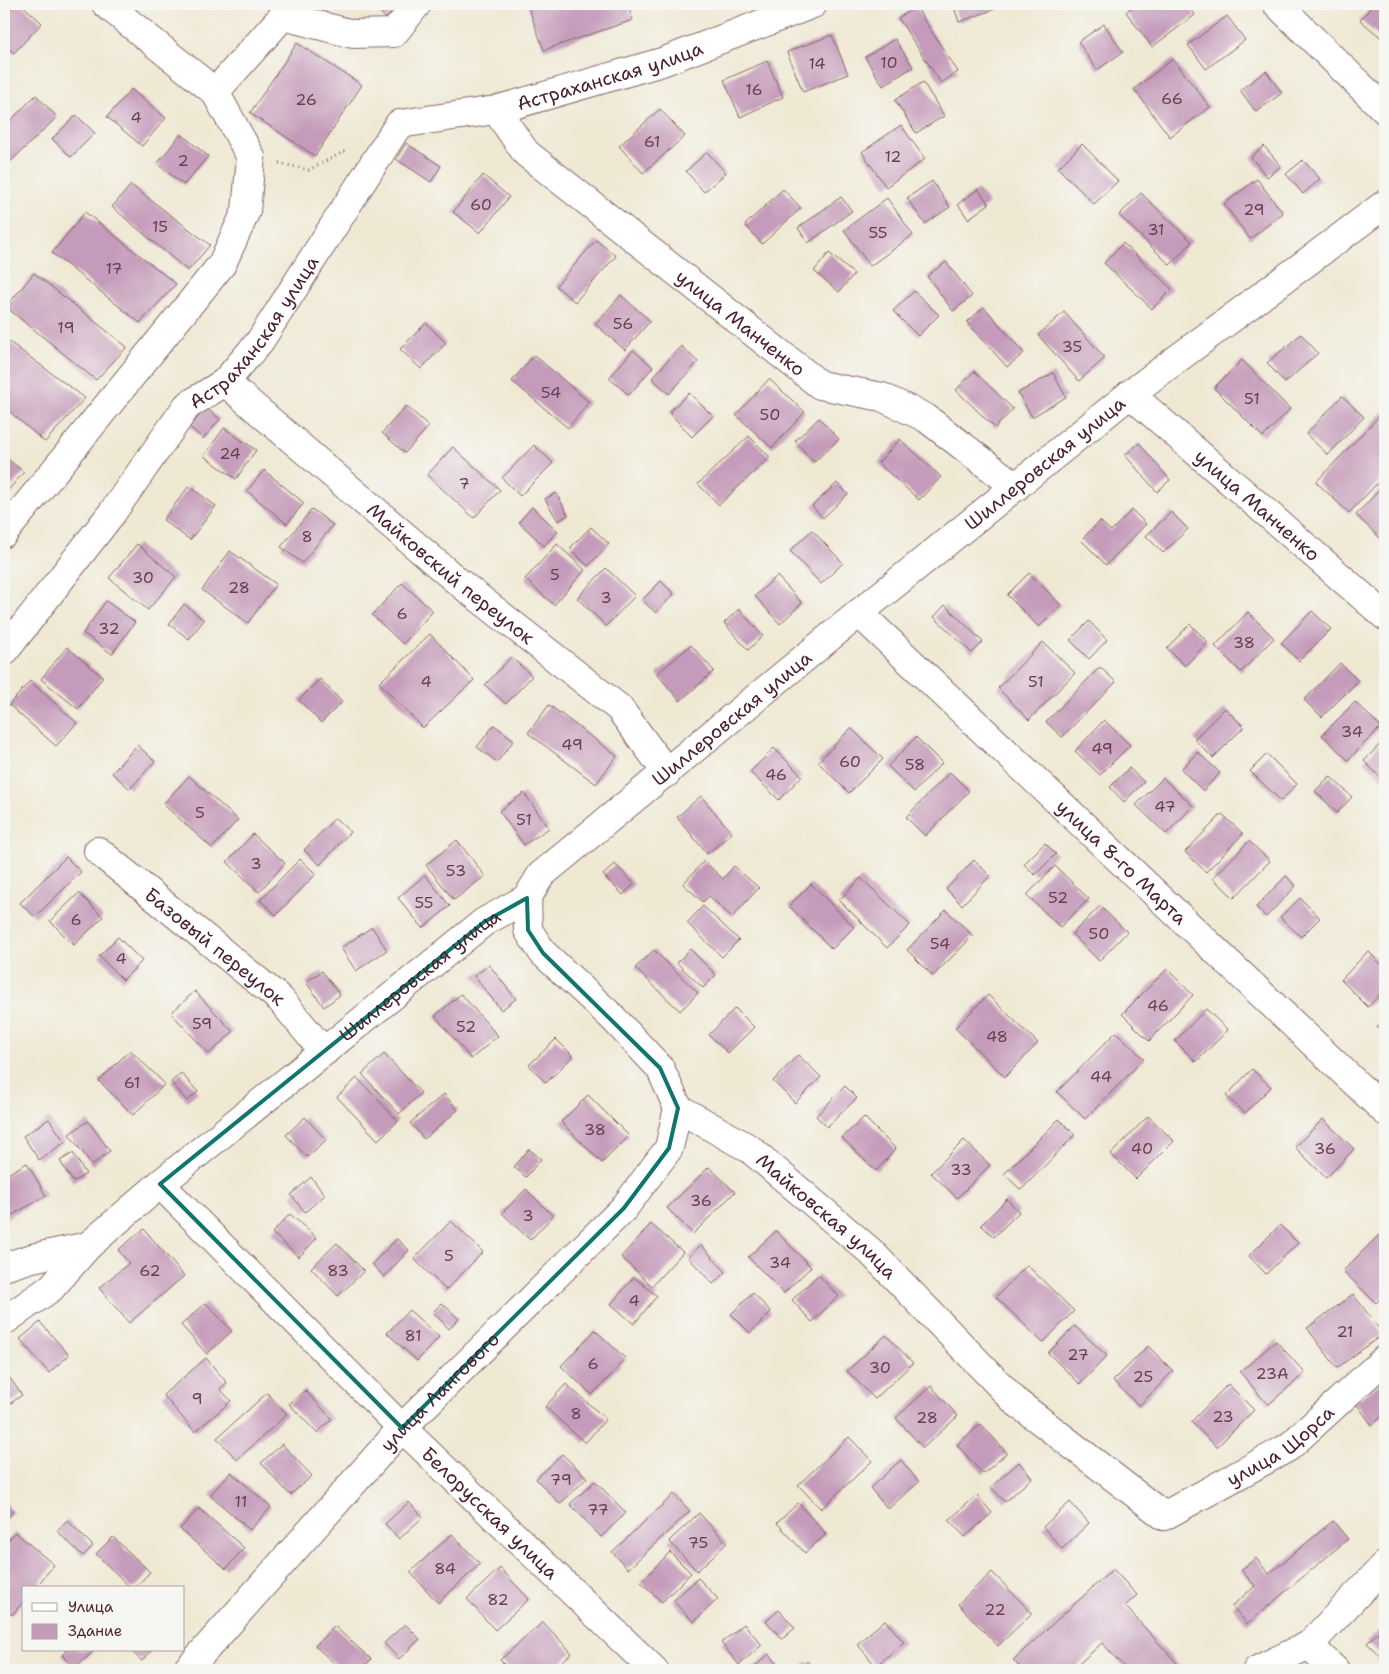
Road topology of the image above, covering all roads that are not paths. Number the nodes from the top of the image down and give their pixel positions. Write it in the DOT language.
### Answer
graph roads {
  1 [pos="106,4"];
  2 [pos="417,4"];
  3 [pos="813,4"];
  4 [pos="1277,4"];
  5 [pos="215,92"];
  6 [pos="496,110"];
  7 [pos="1385,110"];
  8 [pos="1385,204"];
  9 [pos="225,382"];
  10 [pos="1130,394"];
  11 [pos="1016,487"];
  12 [pos="4,533"];
  13 [pos="859,613"];
  14 [pos="1385,616"];
  15 [pos="4,652"];
  16 [pos="667,773"];
  17 [pos="98,851"];
  18 [pos="527,898"];
  19 [pos="324,1052"];
  20 [pos="678,1108"];
  21 [pos="1385,1111"];
  22 [pos="160,1184"];
  23 [pos="88,1246"];
  24 [pos="4,1266"];
  25 [pos="4,1321"];
  26 [pos="1385,1360"];
  27 [pos="402,1428"];
  28 [pos="1164,1516"];
  29 [pos="1385,1565"];
  30 [pos="1309,1645"];
  31 [pos="188,1670"];
  32 [pos="654,1670"];
  33 [pos="1257,1670"];
  34 [pos="1335,1670"];
  1 -- 5 [label="street"];
  2 -- 5 [label="street"];
  3 -- 6 [label="street, Астраханская улица"];
  4 -- 7 [label="street"];
  5 -- 12 [label="street"];
  6 -- 9 [label="street, Астраханская улица"];
  6 -- 11 [label="street, улица Манченко"];
  8 -- 10 [label="street, Шиллеровская улица"];
  9 -- 15 [label="street, Астраханская улица"];
  9 -- 16 [label="street, Майковский переулок"];
  10 -- 11 [label="street, Шиллеровская улица"];
  10 -- 14 [label="street, улица Манченко"];
  11 -- 13 [label="street, Шиллеровская улица"];
  13 -- 16 [label="street, Шиллеровская улица"];
  13 -- 21 [label="street, улица 8-го Марта"];
  16 -- 18 [label="street, Шиллеровская улица"];
  17 -- 19 [label="street, Базовый переулок"];
  18 -- 19 [label="street, Шиллеровская улица"];
  18 -- 20 [label="street"];
  19 -- 22 [label="street, Шиллеровская улица"];
  20 -- 27 [label="street, улица Лангового"];
  20 -- 28 [label="street, Майковская улица"];
  22 -- 23 [label="street, Шиллеровская улица"];
  22 -- 27 [label="street, Белорусская улица"];
  23 -- 24 [label="street, Шиллеровская улица"];
  23 -- 25 [label="street, Шиллеровская улица"];
  26 -- 28 [label="street, улица Щорса"];
  27 -- 31 [label="street, улица Лангового"];
  27 -- 32 [label="street, Белорусская улица"];
  29 -- 30 [label="street"];
  30 -- 33 [label="street"];
  30 -- 34 [label="street"];
}
